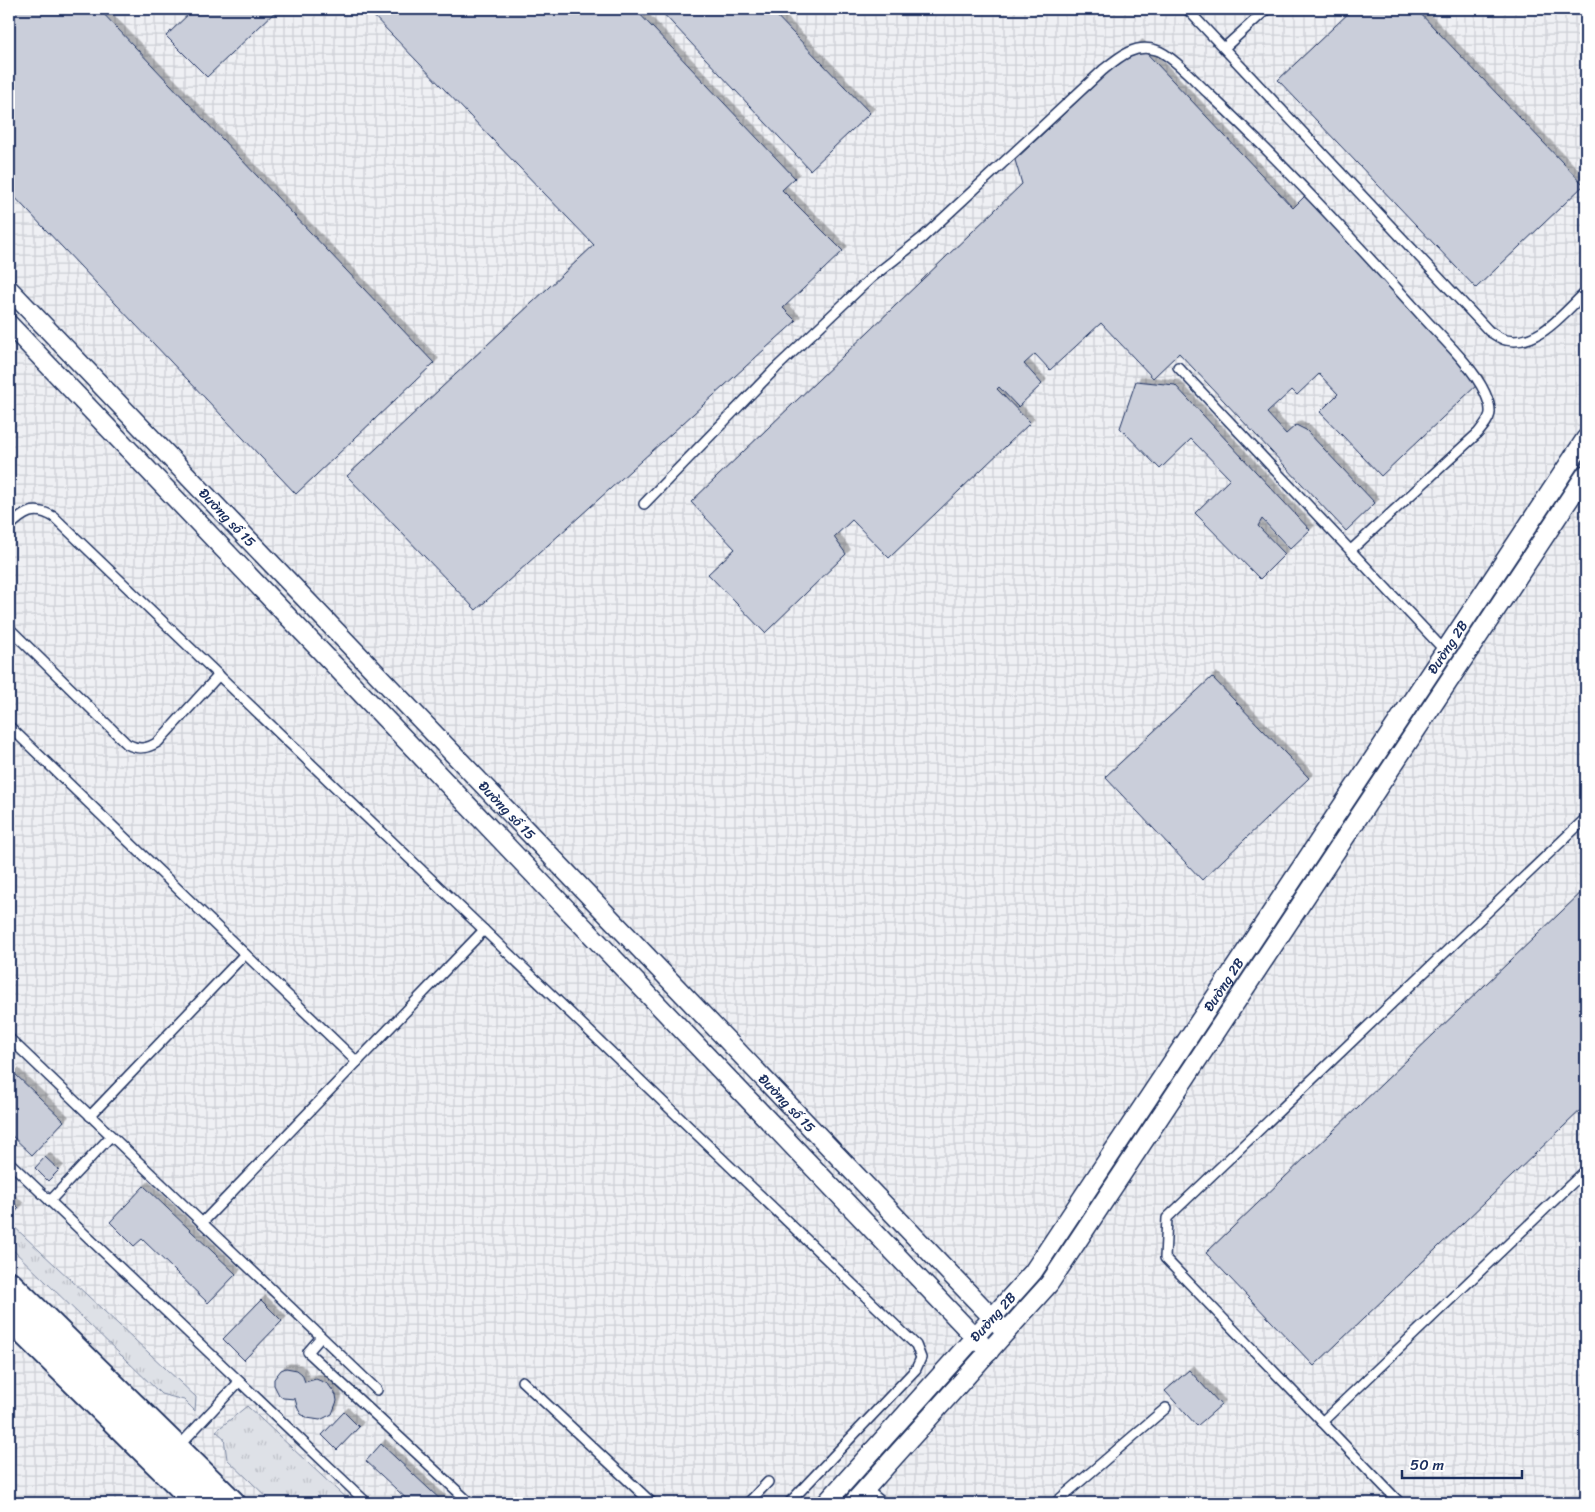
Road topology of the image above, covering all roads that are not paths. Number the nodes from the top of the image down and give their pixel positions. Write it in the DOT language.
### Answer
graph roads {
  1 [pos="1187,9"];
  2 [pos="1267,9"];
  3 [pos="1224,48"];
  4 [pos="9,289"];
  5 [pos="1586,292"];
  6 [pos="9,324"];
  7 [pos="1178,367"];
  8 [pos="1586,438"];
  9 [pos="1586,474"];
  10 [pos="644,504"];
  11 [pos="9,528"];
  12 [pos="1351,550"];
  13 [pos="9,628"];
  14 [pos="1445,651"];
  15 [pos="219,676"];
  16 [pos="9,726"];
  17 [pos="1586,818"];
  18 [pos="484,930"];
  19 [pos="245,954"];
  20 [pos="9,1038"];
  21 [pos="357,1062"];
  22 [pos="90,1116"];
  23 [pos="112,1136"];
  24 [pos="9,1162"];
  25 [pos="1586,1170"];
  26 [pos="50,1201"];
  27 [pos="202,1223"];
  28 [pos="9,1284"];
  29 [pos="9,1318"];
  30 [pos="992,1318"];
  31 [pos="1006,1332"];
  32 [pos="322,1337"];
  33 [pos="975,1337"];
  34 [pos="989,1352"];
  35 [pos="522,1381"];
  36 [pos="239,1382"];
  37 [pos="377,1390"];
  38 [pos="1166,1408"];
  39 [pos="1322,1422"];
  40 [pos="168,1458"];
  41 [pos="768,1482"];
  42 [pos="866,1489"];
  43 [pos="198,1503"];
  44 [pos="232,1503"];
  45 [pos="367,1503"];
  46 [pos="470,1503"];
  47 [pos="652,1503"];
  48 [pos="748,1503"];
  49 [pos="789,1503"];
  50 [pos="826,1503"];
  51 [pos="853,1503"];
  52 [pos="883,1503"];
  53 [pos="1055,1503"];
  54 [pos="1400,1503"];
  1 -- 3 [label="lane"];
  2 -- 3 [label="lane"];
  3 -- 5 [label="lane"];
  4 -- 30 [label="street, Đường số 15"];
  6 -- 33 [label="street, Đường số 15"];
  7 -- 12 [label="lane"];
  8 -- 14 [label="street, Đường 2B"];
  9 -- 31 [label="street, Đường 2B"];
  10 -- 12 [label="lane"];
  11 -- 15 [label="lane"];
  12 -- 14 [label="lane"];
  13 -- 15 [label="lane"];
  14 -- 30 [label="street, Đường 2B"];
  15 -- 18 [label="lane"];
  16 -- 19 [label="lane"];
  17 -- 39 [label="lane"];
  18 -- 21 [label="lane"];
  18 -- 49 [label="lane"];
  19 -- 21 [label="lane"];
  19 -- 22 [label="lane"];
  20 -- 22 [label="lane"];
  21 -- 27 [label="lane"];
  22 -- 23 [label="lane"];
  23 -- 26 [label="lane"];
  23 -- 27 [label="lane"];
  24 -- 26 [label="lane"];
  25 -- 39 [label="lane"];
  26 -- 36 [label="lane"];
  27 -- 32 [label="lane"];
  28 -- 40 [label="street"];
  29 -- 40 [label="street"];
  30 -- 31 [label="street, Đường số 15"];
  30 -- 33 [label="street, Đường 2B"];
  31 -- 34 [label="street, Đường 2B"];
  32 -- 37 [label="lane"];
  32 -- 46 [label="lane"];
  33 -- 34 [label="street, Đường số 15"];
  33 -- 50 [label="street, Đường 2B"];
  34 -- 42 [label="street, Đường 2B"];
  35 -- 47 [label="lane"];
  36 -- 40 [label="lane"];
  36 -- 45 [label="lane"];
  38 -- 53 [label="lane"];
  39 -- 54 [label="lane"];
  40 -- 43 [label="street"];
  40 -- 44 [label="street"];
  41 -- 48 [label="lane"];
  42 -- 51 [label="street, Đường 2B"];
  42 -- 52 [label="lane"];
}
